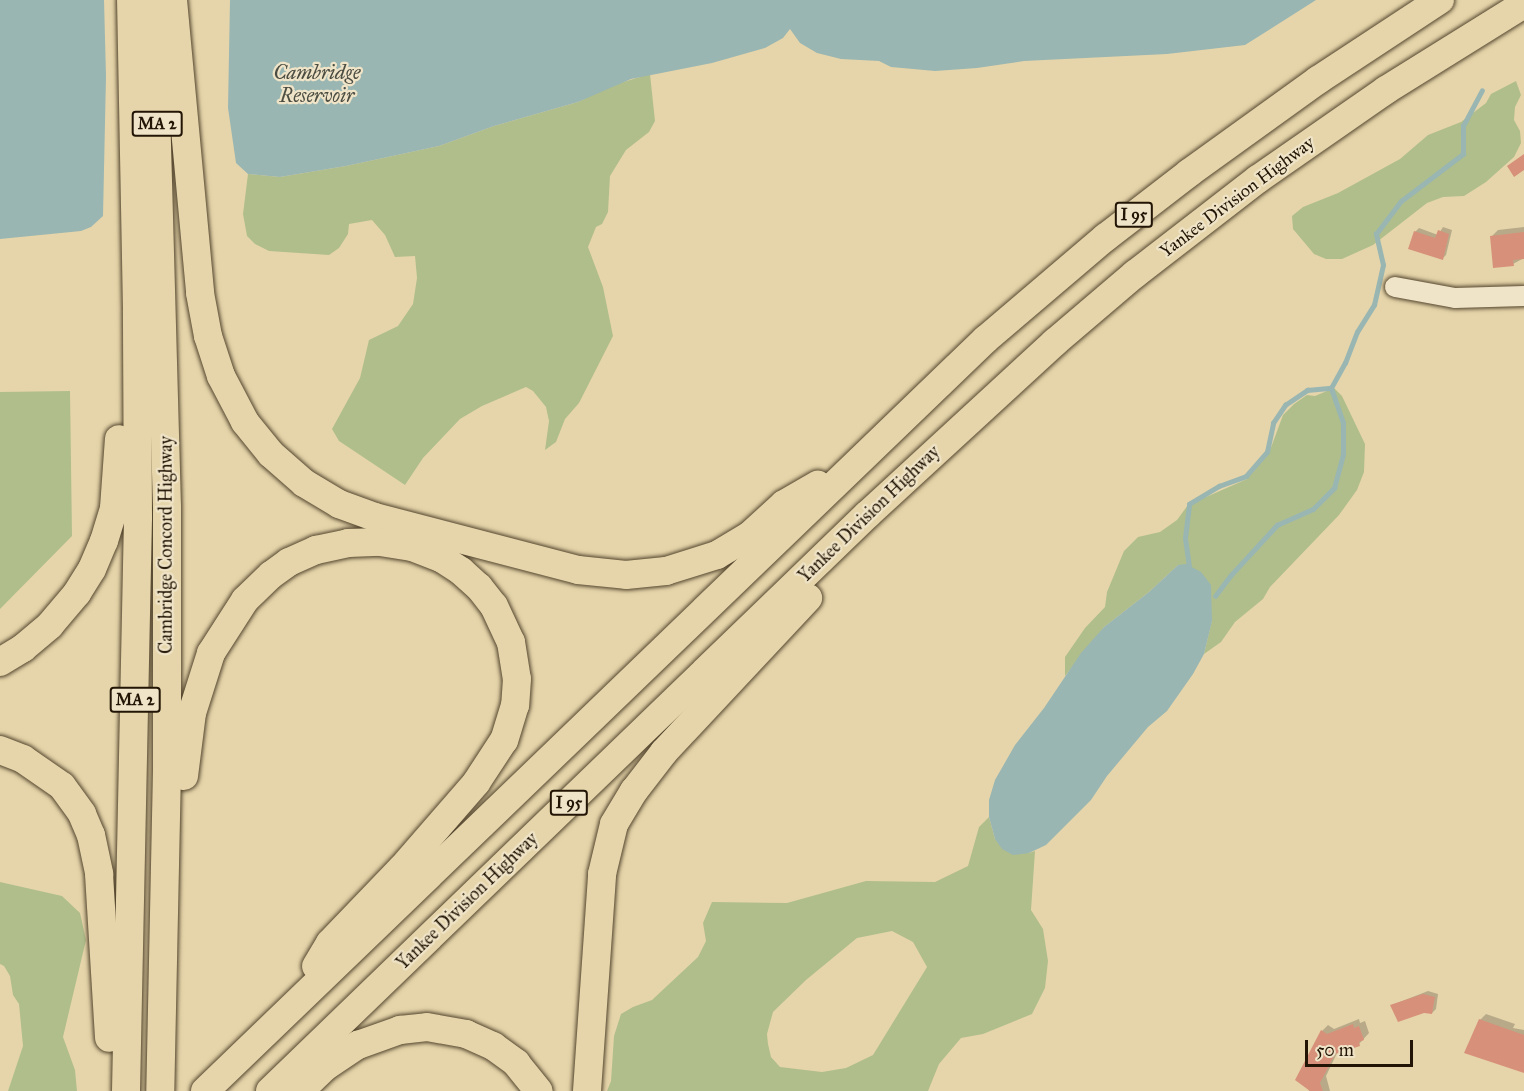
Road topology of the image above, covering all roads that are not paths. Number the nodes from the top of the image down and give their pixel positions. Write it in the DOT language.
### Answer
graph roads {
  1 [pos="122,0"];
  2 [pos="131,0"];
  3 [pos="153,0"];
  4 [pos="173,0"];
  5 [pos="1440,0"];
  6 [pos="1516,8"];
  7 [pos="132,75"];
  8 [pos="1395,287"];
  9 [pos="1524,296"];
  10 [pos="137,310"];
  11 [pos="854,464"];
  12 [pos="868,514"];
  13 [pos="0,662"];
  14 [pos="0,750"];
  15 [pos="165,866"];
  16 [pos="288,1011"];
  17 [pos="120,1090"];
  18 [pos="160,1091"];
  19 [pos="205,1091"];
  20 [pos="270,1091"];
  21 [pos="300,1091"];
  22 [pos="539,1091"];
  23 [pos="587,1091"];
  1 -- 7 [label="highway"];
  2 -- 7 [label="highway, Cambridge Concord Highway / MA 2"];
  3 -- 15 [label="highway, Cambridge Concord Highway / MA 2"];
  4 -- 11 [label="highway"];
  5 -- 11 [label="highway, I 95"];
  6 -- 12 [label="highway, Yankee Division Highway / I 95"];
  7 -- 10 [label="highway, Cambridge Concord Highway / MA 2"];
  8 -- 9 [label="street"];
  10 -- 13 [label="highway"];
  10 -- 17 [label="highway, Cambridge Concord Highway / MA 2"];
  11 -- 16 [label="highway, I 95"];
  12 -- 20 [label="highway, Yankee Division Highway / I 95"];
  12 -- 23 [label="highway"];
  14 -- 17 [label="highway"];
  15 -- 16 [label="highway"];
  15 -- 18 [label="highway, Cambridge Concord Highway / MA 2"];
  16 -- 19 [label="highway, I 95"];
  21 -- 22 [label="highway"];
}
